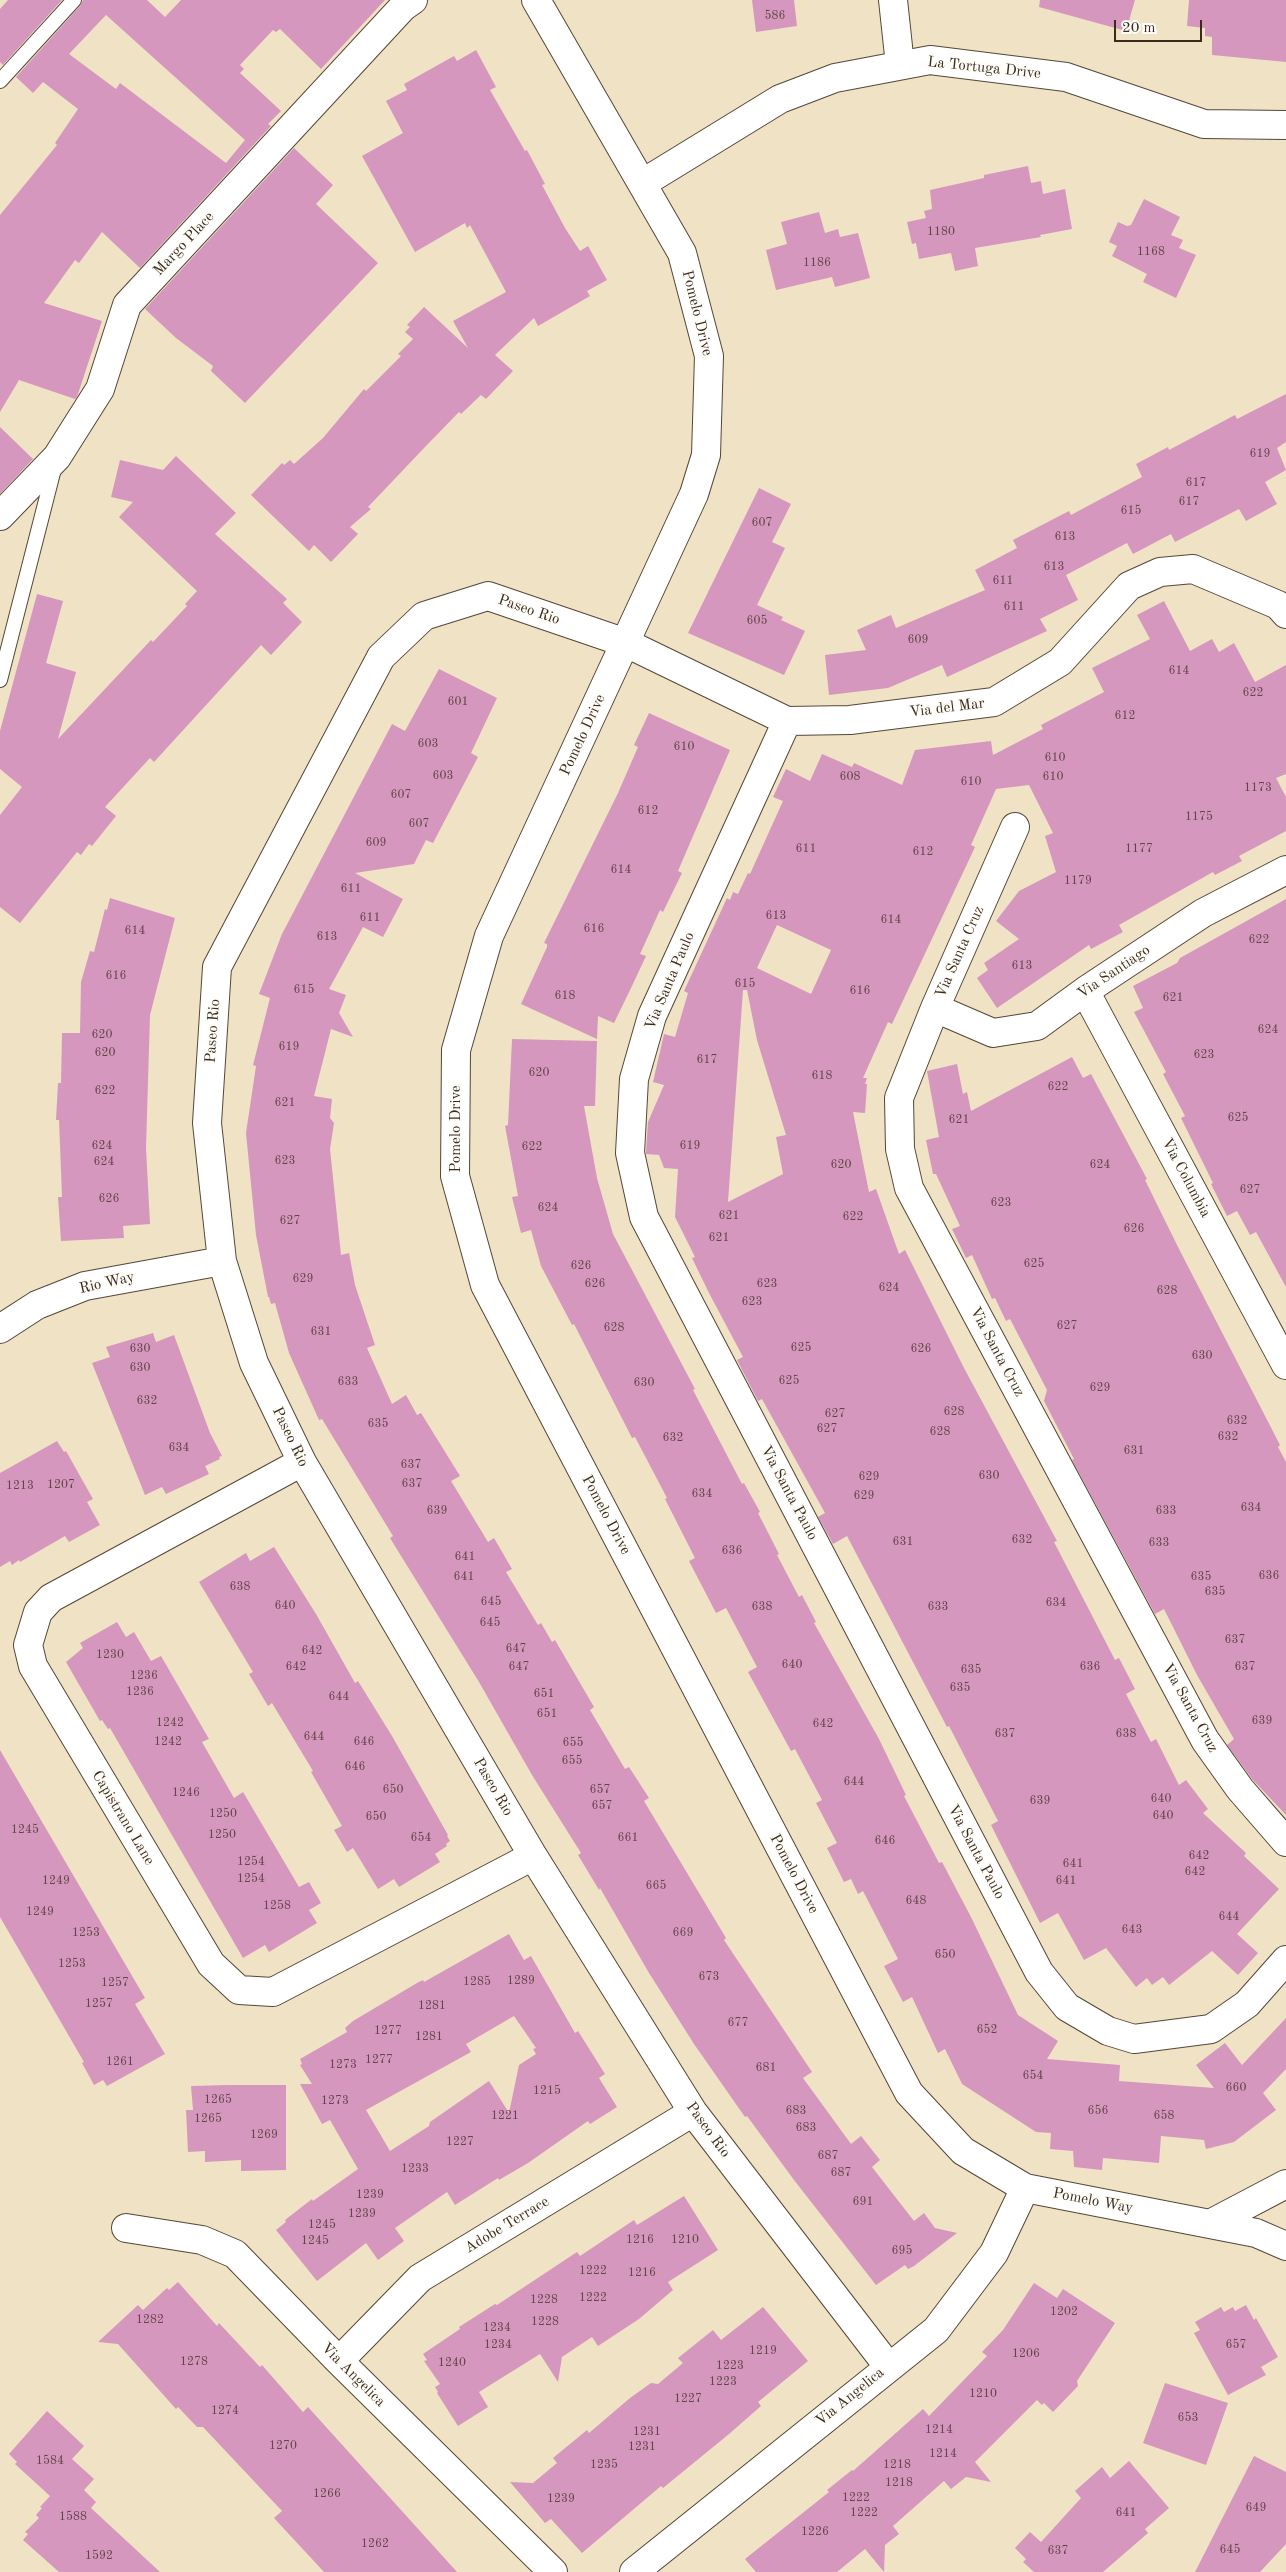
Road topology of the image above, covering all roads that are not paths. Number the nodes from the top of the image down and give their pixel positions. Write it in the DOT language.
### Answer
graph roads {
  1 [pos="74,0"];
  2 [pos="413,0"];
  3 [pos="536,0"];
  4 [pos="893,0"];
  5 [pos="900,66"];
  6 [pos="0,82"];
  7 [pos="1286,125"];
  8 [pos="643,183"];
  9 [pos="57,457"];
  10 [pos="0,516"];
  11 [pos="1286,614"];
  12 [pos="626,644"];
  13 [pos="0,680"];
  14 [pos="786,721"];
  15 [pos="1015,827"];
  16 [pos="1286,870"];
  17 [pos="1085,991"];
  18 [pos="935,1008"];
  19 [pos="222,1261"];
  20 [pos="0,1329"];
  21 [pos="1286,1365"];
  22 [pos="302,1462"];
  23 [pos="1286,1842"];
  24 [pos="533,1856"];
  25 [pos="1286,1960"];
  26 [pos="694,2112"];
  27 [pos="1286,2184"];
  28 [pos="1025,2188"];
  29 [pos="1210,2224"];
  30 [pos="126,2228"];
  31 [pos="1286,2246"];
  32 [pos="339,2361"];
  33 [pos="888,2366"];
  34 [pos="553,2572"];
  35 [pos="634,2572"];
  1 -- 6 [label="lane"];
  2 -- 9 [label="street, Margo Place"];
  3 -- 8 [label="street, Pomelo Drive"];
  4 -- 5 [label="street"];
  5 -- 7 [label="street, La Tortuga Drive"];
  5 -- 8 [label="street, La Tortuga Drive"];
  8 -- 12 [label="street, Pomelo Drive"];
  9 -- 10 [label="street, Margo Place"];
  9 -- 13 [label="lane"];
  11 -- 14 [label="street, Via del Mar"];
  12 -- 14 [label="street, Via del Mar"];
  12 -- 19 [label="street, Paseo Rio"];
  12 -- 28 [label="street, Pomelo Drive"];
  14 -- 25 [label="street, Via Santa Paulo"];
  15 -- 18 [label="street, Via Santa Cruz"];
  16 -- 17 [label="street, Via Santiago"];
  17 -- 18 [label="street, Via Santiago"];
  17 -- 21 [label="street, Via Columbia"];
  18 -- 23 [label="street, Via Santa Cruz"];
  19 -- 20 [label="street, Rio Way"];
  19 -- 22 [label="street, Paseo Rio"];
  22 -- 24 [label="street, Paseo Rio"];
  22 -- 24 [label="street, Capistrano Lane"];
  24 -- 26 [label="street, Paseo Rio"];
  26 -- 32 [label="street, Adobe Terrace"];
  26 -- 33 [label="street, Paseo Rio"];
  27 -- 29 [label="street"];
  28 -- 29 [label="street, Pomelo Way"];
  28 -- 33 [label="street, Via Angelica"];
  29 -- 31 [label="street"];
  30 -- 32 [label="street, Via Angelica"];
  32 -- 34 [label="street, Via Angelica"];
  33 -- 35 [label="street, Via Angelica"];
}
